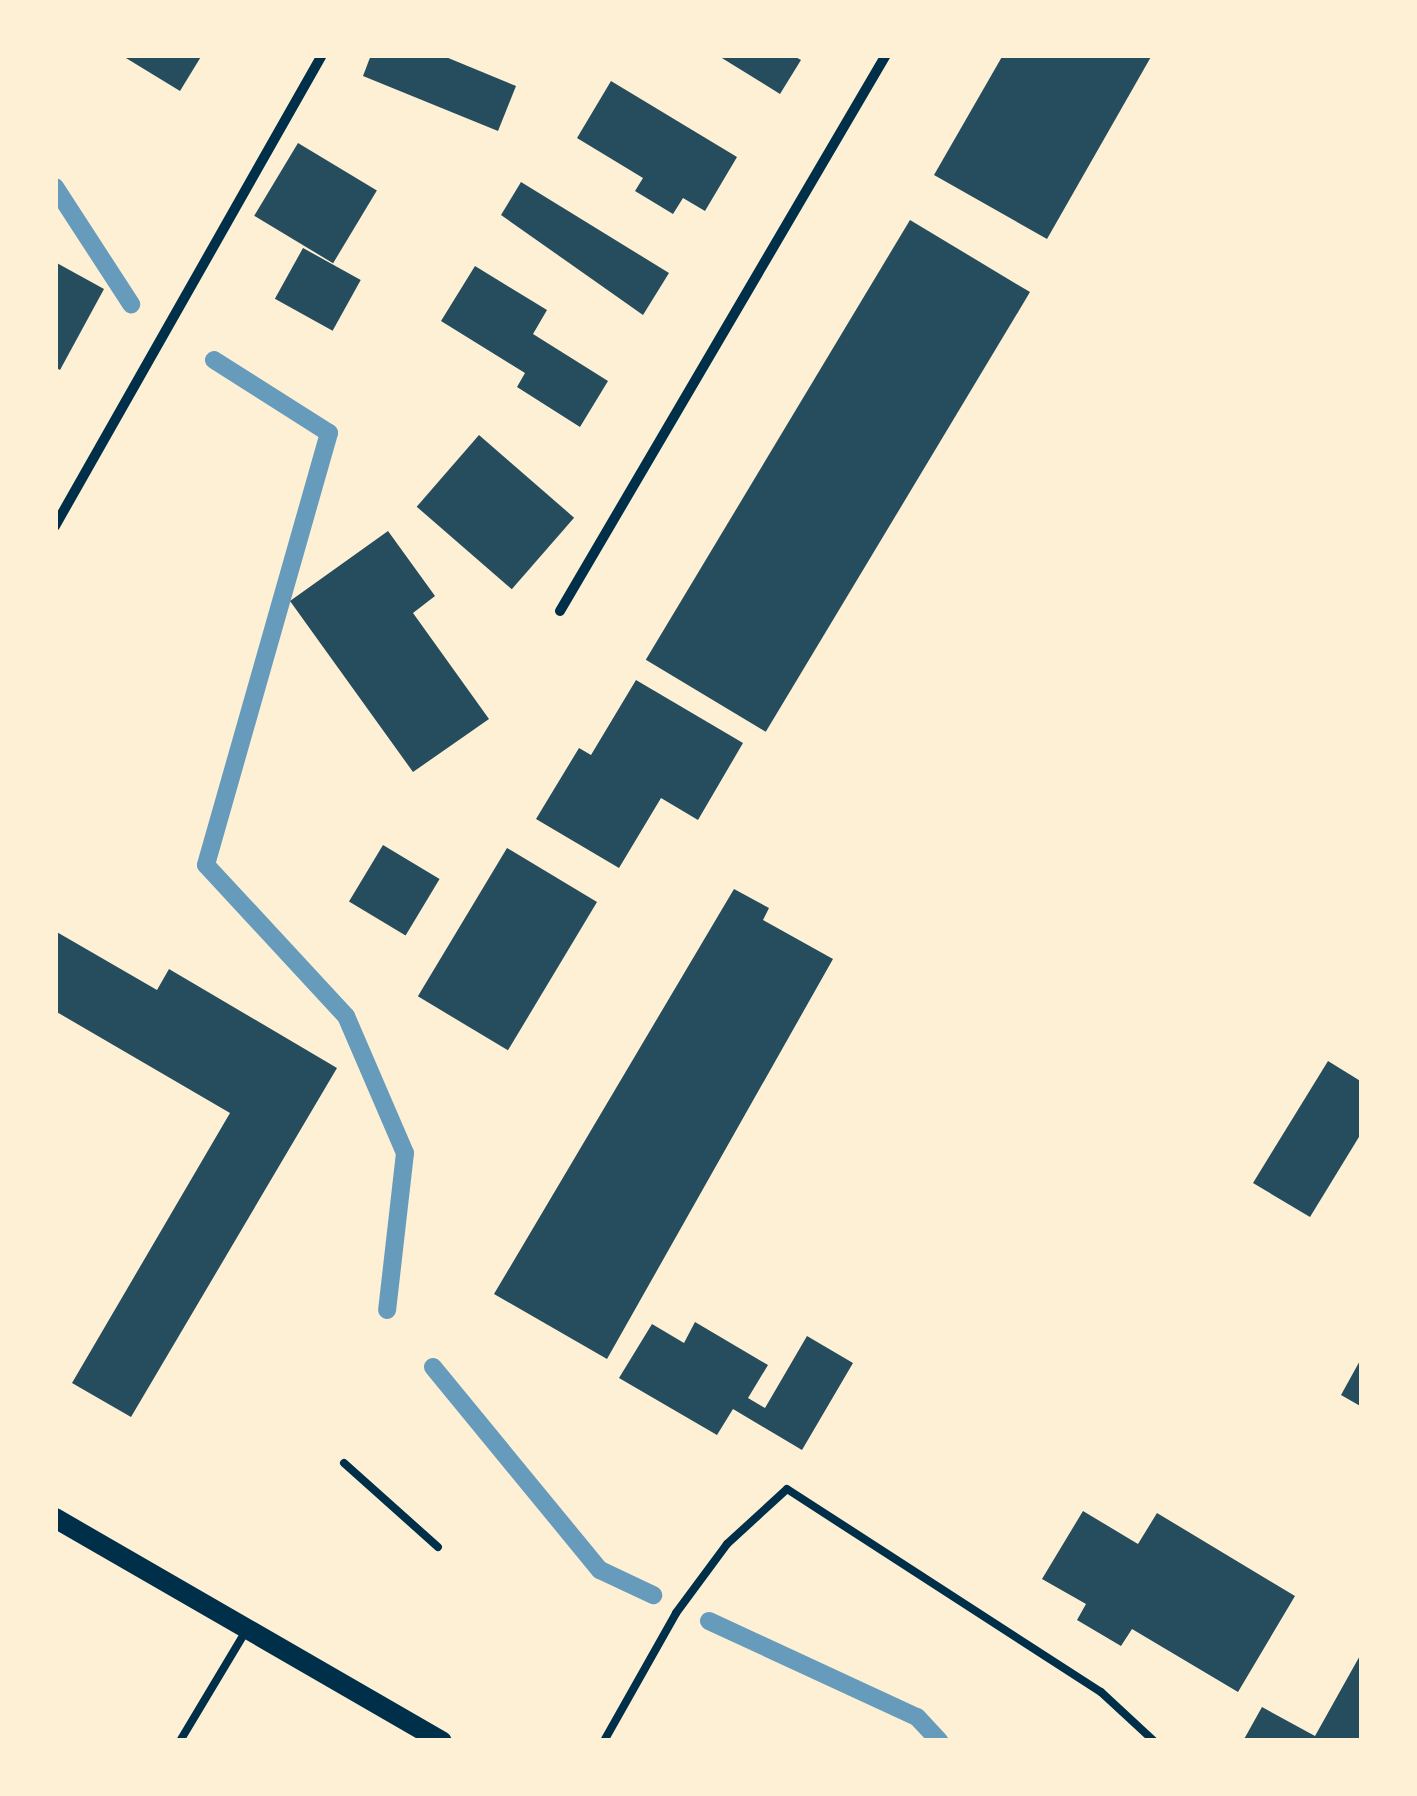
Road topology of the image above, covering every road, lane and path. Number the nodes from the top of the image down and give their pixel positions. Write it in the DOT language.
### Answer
graph roads {
  1 [pos="322,55"];
  2 [pos="886,55"];
  3 [pos="55,526"];
  4 [pos="560,611"];
  5 [pos="344,1463"];
  6 [pos="55,1518"];
  7 [pos="438,1547"];
  8 [pos="248,1630"];
  9 [pos="440,1740"];
  10 [pos="180,1741"];
  11 [pos="604,1741"];
  12 [pos="1154,1741"];
  1 -- 3 [label="street"];
  2 -- 4 [label="street"];
  5 -- 7 [label="lane"];
  6 -- 8 [label="main road"];
  8 -- 9 [label="main road"];
  8 -- 10 [label="lane"];
  11 -- 12 [label="lane"];
}
